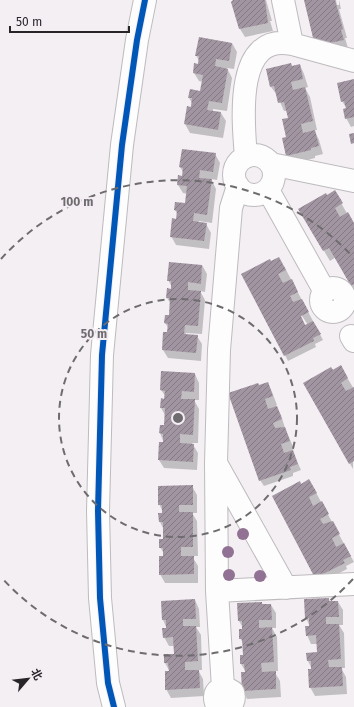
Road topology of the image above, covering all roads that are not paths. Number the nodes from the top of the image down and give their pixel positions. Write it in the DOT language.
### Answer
graph roads {
  1 [pos="145,0"];
  2 [pos="283,0"];
  3 [pos="292,44"];
  4 [pos="354,61"];
  5 [pos="246,157"];
  6 [pos="271,164"];
  7 [pos="354,181"];
  8 [pos="238,186"];
  9 [pos="268,190"];
  10 [pos="324,292"];
  11 [pos="216,463"];
  12 [pos="354,584"];
  13 [pos="286,588"];
  14 [pos="217,591"];
  15 [pos="224,701"];
  16 [pos="114,707"];
  1 -- 16 [label="street"];
  2 -- 3 [label="street"];
  3 -- 4 [label="street"];
  3 -- 5 [label="street"];
  5 -- 6 [label="street"];
  5 -- 8 [label="street"];
  6 -- 7 [label="street"];
  6 -- 9 [label="street"];
  8 -- 9 [label="street"];
  8 -- 11 [label="street"];
  9 -- 10 [label="street"];
  11 -- 13 [label="street"];
  11 -- 14 [label="street"];
  12 -- 13 [label="street"];
  13 -- 14 [label="street"];
  14 -- 15 [label="street"];
}
